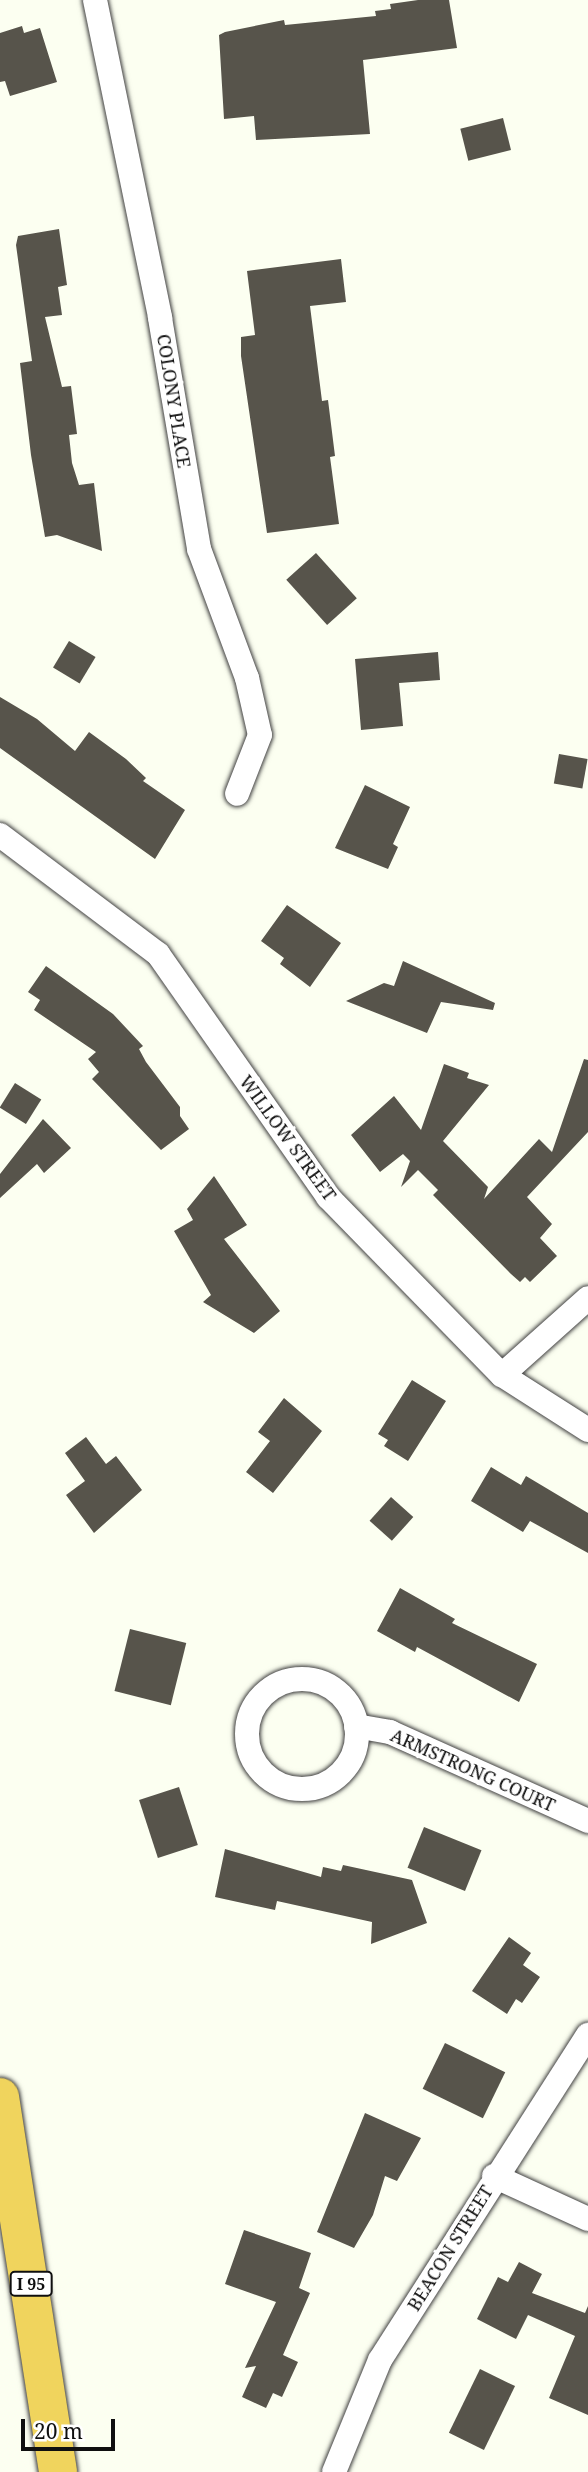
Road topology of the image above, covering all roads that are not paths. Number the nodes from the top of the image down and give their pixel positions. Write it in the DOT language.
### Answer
graph roads {
  1 [pos="95,0"];
  2 [pos="237,794"];
  3 [pos="0,835"];
  4 [pos="588,1298"];
  5 [pos="502,1375"];
  6 [pos="588,1430"];
  7 [pos="356,1727"];
  8 [pos="588,1821"];
  9 [pos="588,2035"];
  10 [pos="0,2097"];
  11 [pos="494,2176"];
  12 [pos="588,2219"];
  13 [pos="58,2472"];
  14 [pos="334,2472"];
  1 -- 2 [label="street, COLONY PLACE"];
  3 -- 5 [label="street, WILLOW STREET"];
  4 -- 5 [label="street"];
  5 -- 6 [label="street, WILLOW STREET"];
  7 -- 7 [label="street"];
  7 -- 8 [label="street, ARMSTRONG COURT"];
  9 -- 11 [label="street, BEACON STREET"];
  10 -- 13 [label="highway, I 95"];
  11 -- 12 [label="street"];
  11 -- 14 [label="street, BEACON STREET"];
}
